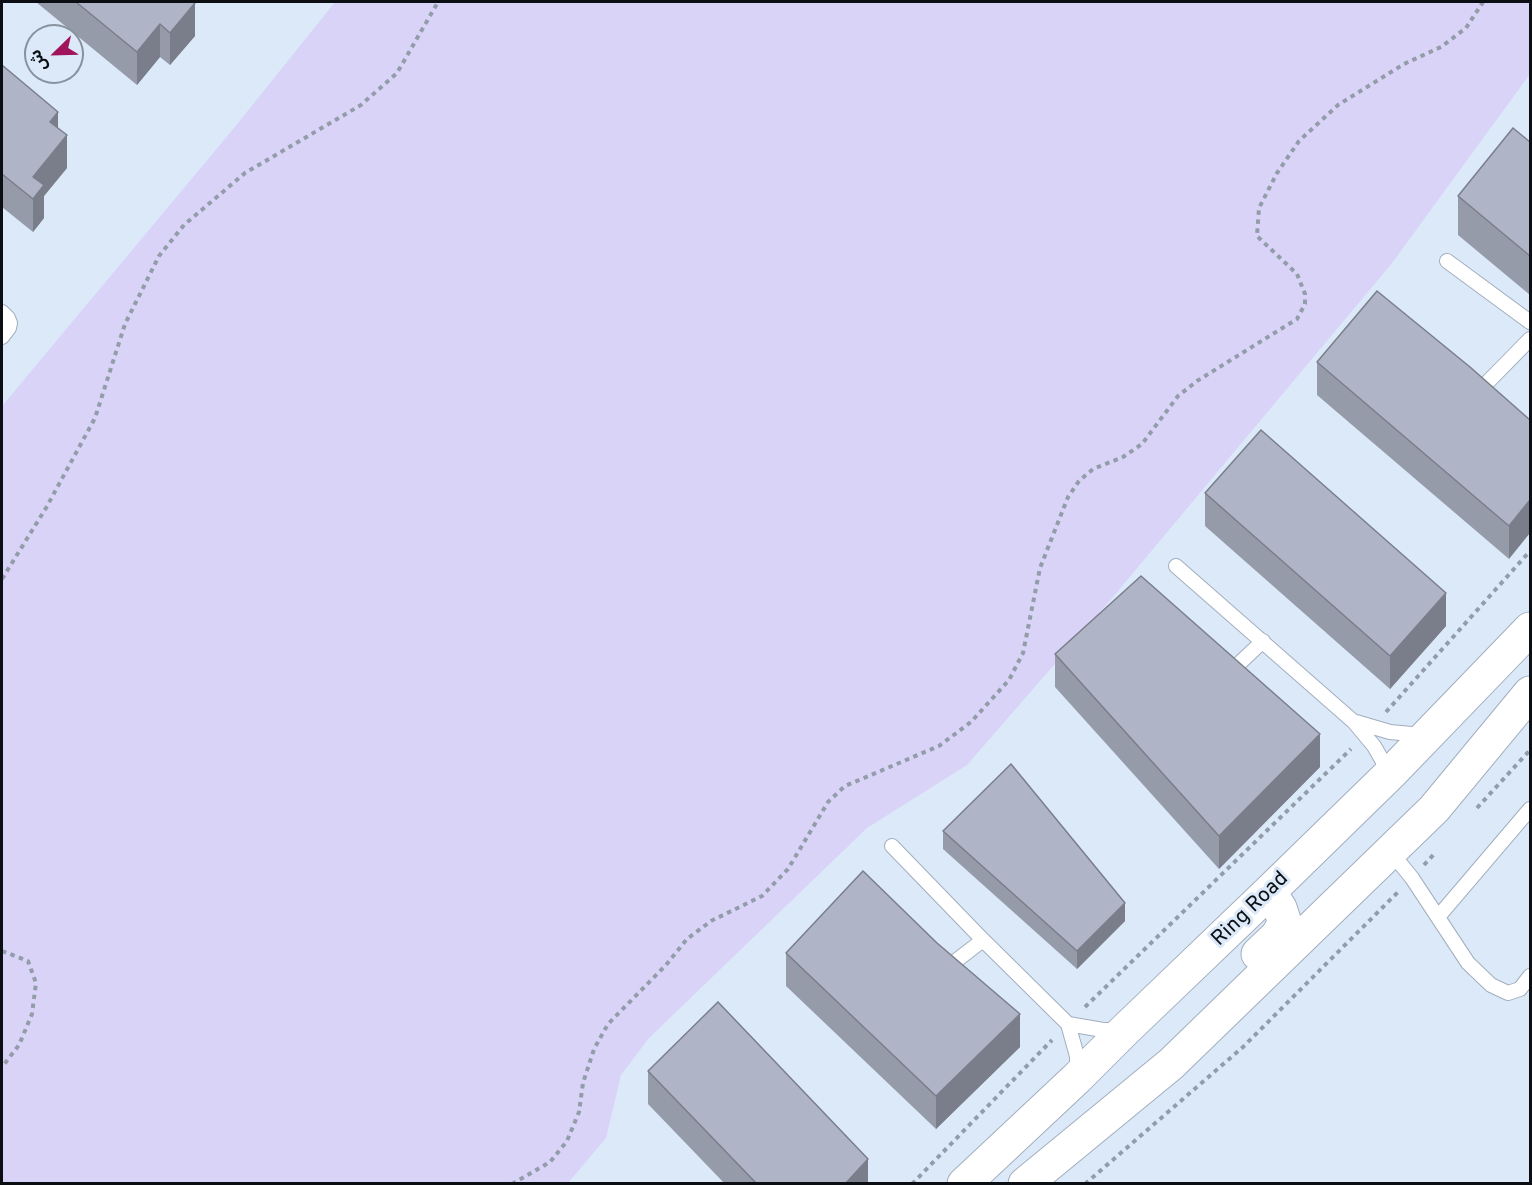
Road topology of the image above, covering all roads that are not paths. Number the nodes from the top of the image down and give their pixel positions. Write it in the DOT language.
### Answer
graph roads {
  1 [pos="1447,261"];
  2 [pos="2,312"];
  3 [pos="1530,322"];
  4 [pos="2,337"];
  5 [pos="1530,339"];
  6 [pos="1470,400"];
  7 [pos="1176,566"];
  8 [pos="1530,629"];
  9 [pos="1263,641"];
  10 [pos="1221,681"];
  11 [pos="1530,693"];
  12 [pos="1368,731"];
  13 [pos="1428,735"];
  14 [pos="1390,774"];
  15 [pos="1530,810"];
  16 [pos="892,846"];
  17 [pos="1390,850"];
  18 [pos="1269,892"];
  19 [pos="1438,917"];
  20 [pos="983,940"];
  21 [pos="937,975"];
  22 [pos="1530,976"];
  23 [pos="1068,1024"];
  24 [pos="1125,1030"];
  25 [pos="1171,1064"];
  26 [pos="1077,1078"];
  27 [pos="964,1184"];
  28 [pos="1025,1184"];
  1 -- 3 [label="lane"];
  2 -- 4 [label="lane"];
  5 -- 6 [label="lane"];
  7 -- 9 [label="lane"];
  8 -- 13 [label="street, Ring Road"];
  9 -- 10 [label="lane"];
  9 -- 12 [label="lane"];
  11 -- 17 [label="street"];
  12 -- 13 [label="lane"];
  12 -- 14 [label="lane"];
  13 -- 14 [label="street, Ring Road"];
  14 -- 18 [label="street, Ring Road"];
  15 -- 19 [label="lane"];
  16 -- 20 [label="lane"];
  17 -- 19 [label="lane"];
  17 -- 25 [label="street"];
  18 -- 24 [label="street, Ring Road"];
  18 -- 25 [label="street"];
  19 -- 22 [label="lane"];
  20 -- 21 [label="lane"];
  20 -- 23 [label="lane"];
  23 -- 24 [label="lane"];
  23 -- 26 [label="lane"];
  24 -- 26 [label="street, Ring Road"];
  25 -- 28 [label="street"];
  26 -- 27 [label="street, Ring Road"];
}
